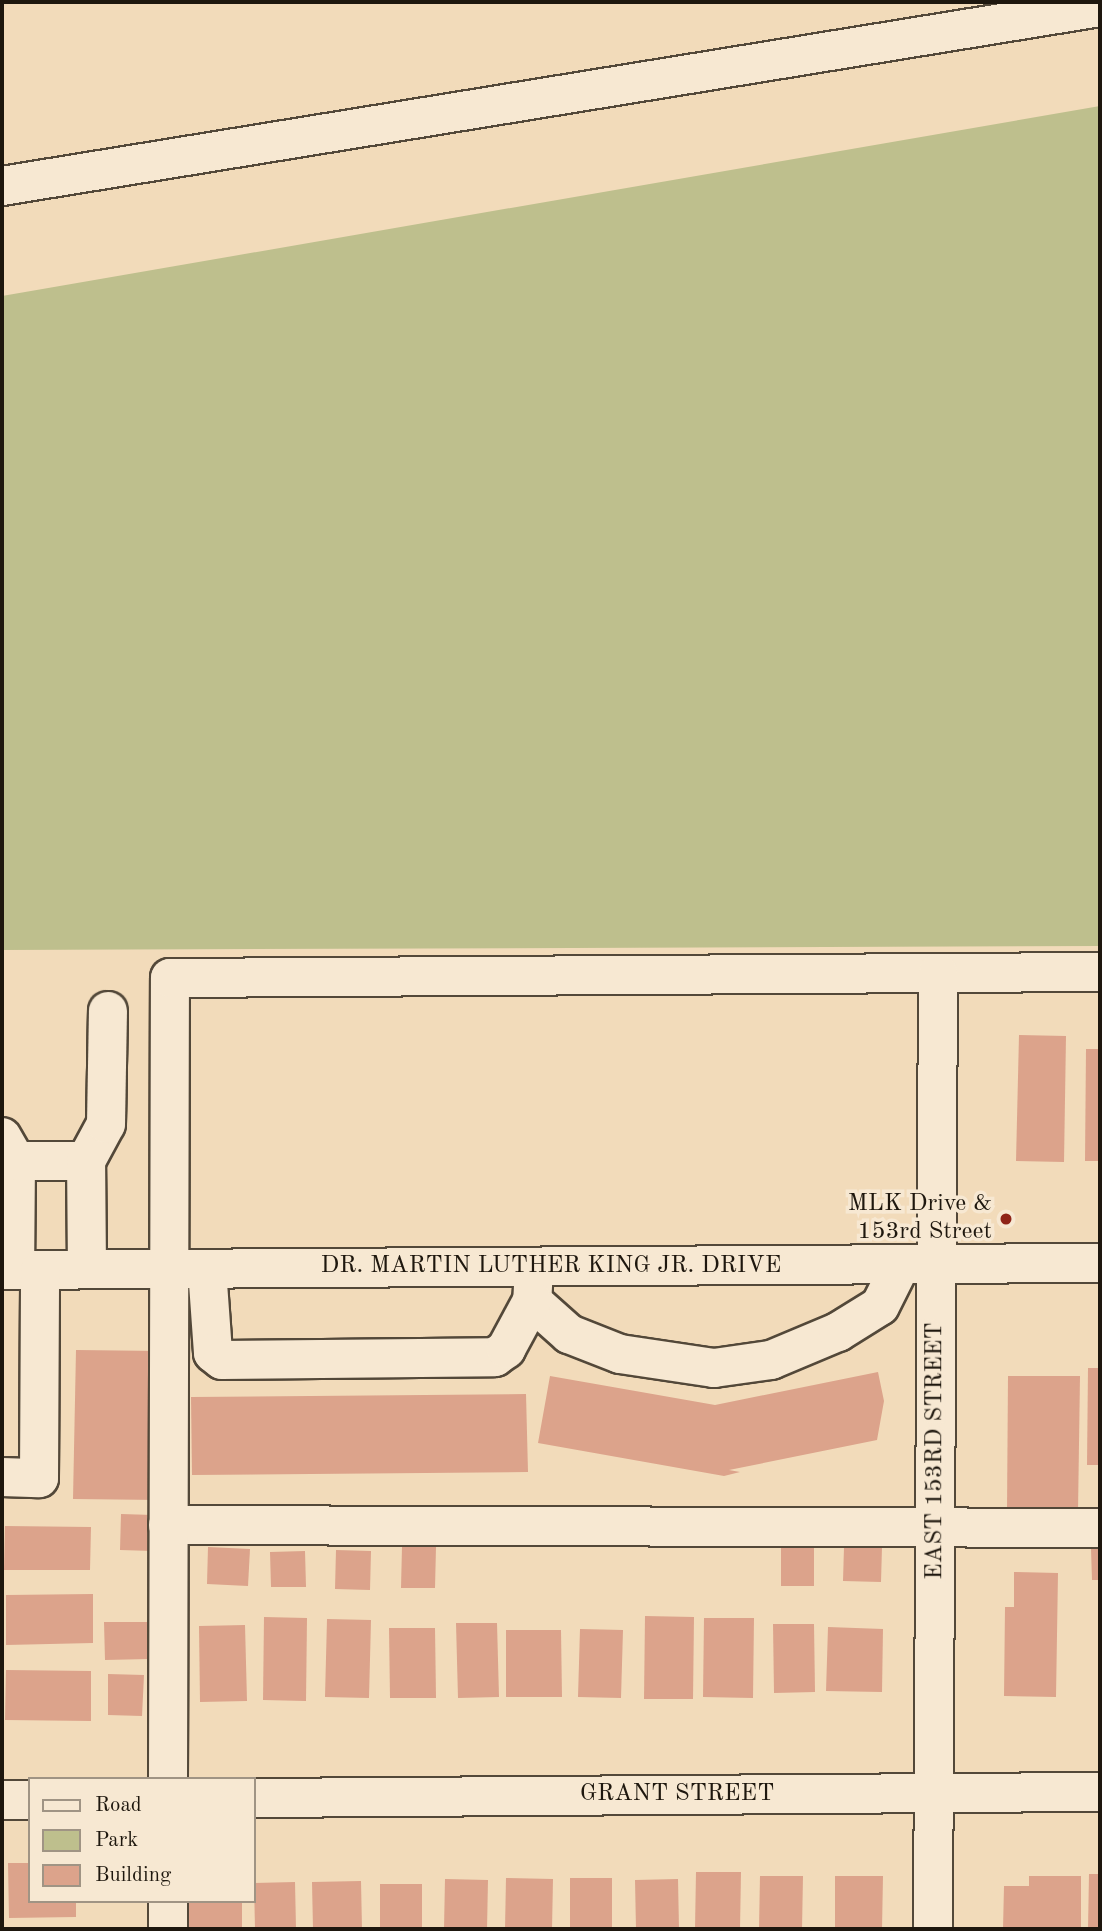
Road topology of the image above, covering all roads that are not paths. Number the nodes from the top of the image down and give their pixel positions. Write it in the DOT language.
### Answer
graph roads {
  1 [pos="1100,7"];
  2 [pos="2,186"];
  3 [pos="1100,972"];
  4 [pos="938,973"];
  5 [pos="108,1011"];
  6 [pos="9,1149"];
  7 [pos="86,1161"];
  8 [pos="919,1264"];
  9 [pos="1100,1264"];
  10 [pos="87,1269"];
  11 [pos="169,1269"];
  12 [pos="207,1269"];
  13 [pos="19,1270"];
  14 [pos="533,1284"];
  15 [pos="2,1478"];
  16 [pos="169,1525"];
  17 [pos="1100,1528"];
  18 [pos="936,1530"];
  19 [pos="169,1777"];
  20 [pos="1100,1792"];
  21 [pos="934,1793"];
  22 [pos="256,1798"];
  23 [pos="2,1800"];
  24 [pos="28,1800"];
  25 [pos="168,1903"];
  26 [pos="168,1929"];
  27 [pos="933,1929"];
  1 -- 2 [label="street"];
  3 -- 4 [label="street"];
  4 -- 8 [label="street, EAST 153RD STREET"];
  4 -- 11 [label="street"];
  5 -- 7 [label="street"];
  6 -- 7 [label="street"];
  6 -- 13 [label="street"];
  7 -- 10 [label="street"];
  8 -- 9 [label="street, DR. MARTIN LUTHER KING JR. DRIVE"];
  8 -- 14 [label="street, DR. MARTIN LUTHER KING JR. DRIVE"];
  8 -- 14 [label="street"];
  8 -- 18 [label="street, EAST 153RD STREET"];
  10 -- 11 [label="street, DR. MARTIN LUTHER KING JR. DRIVE"];
  10 -- 13 [label="street, DR. MARTIN LUTHER KING JR. DRIVE"];
  11 -- 12 [label="street, DR. MARTIN LUTHER KING JR. DRIVE"];
  11 -- 16 [label="street"];
  12 -- 14 [label="street, DR. MARTIN LUTHER KING JR. DRIVE"];
  12 -- 14 [label="street"];
  13 -- 15 [label="street"];
  16 -- 18 [label="street"];
  16 -- 19 [label="street"];
  17 -- 18 [label="street"];
  18 -- 21 [label="street, EAST 153RD STREET"];
  20 -- 21 [label="street, GRANT STREET"];
  21 -- 22 [label="street, GRANT STREET"];
  21 -- 27 [label="street, EAST 153RD STREET"];
  23 -- 24 [label="street"];
  25 -- 26 [label="street"];
}
